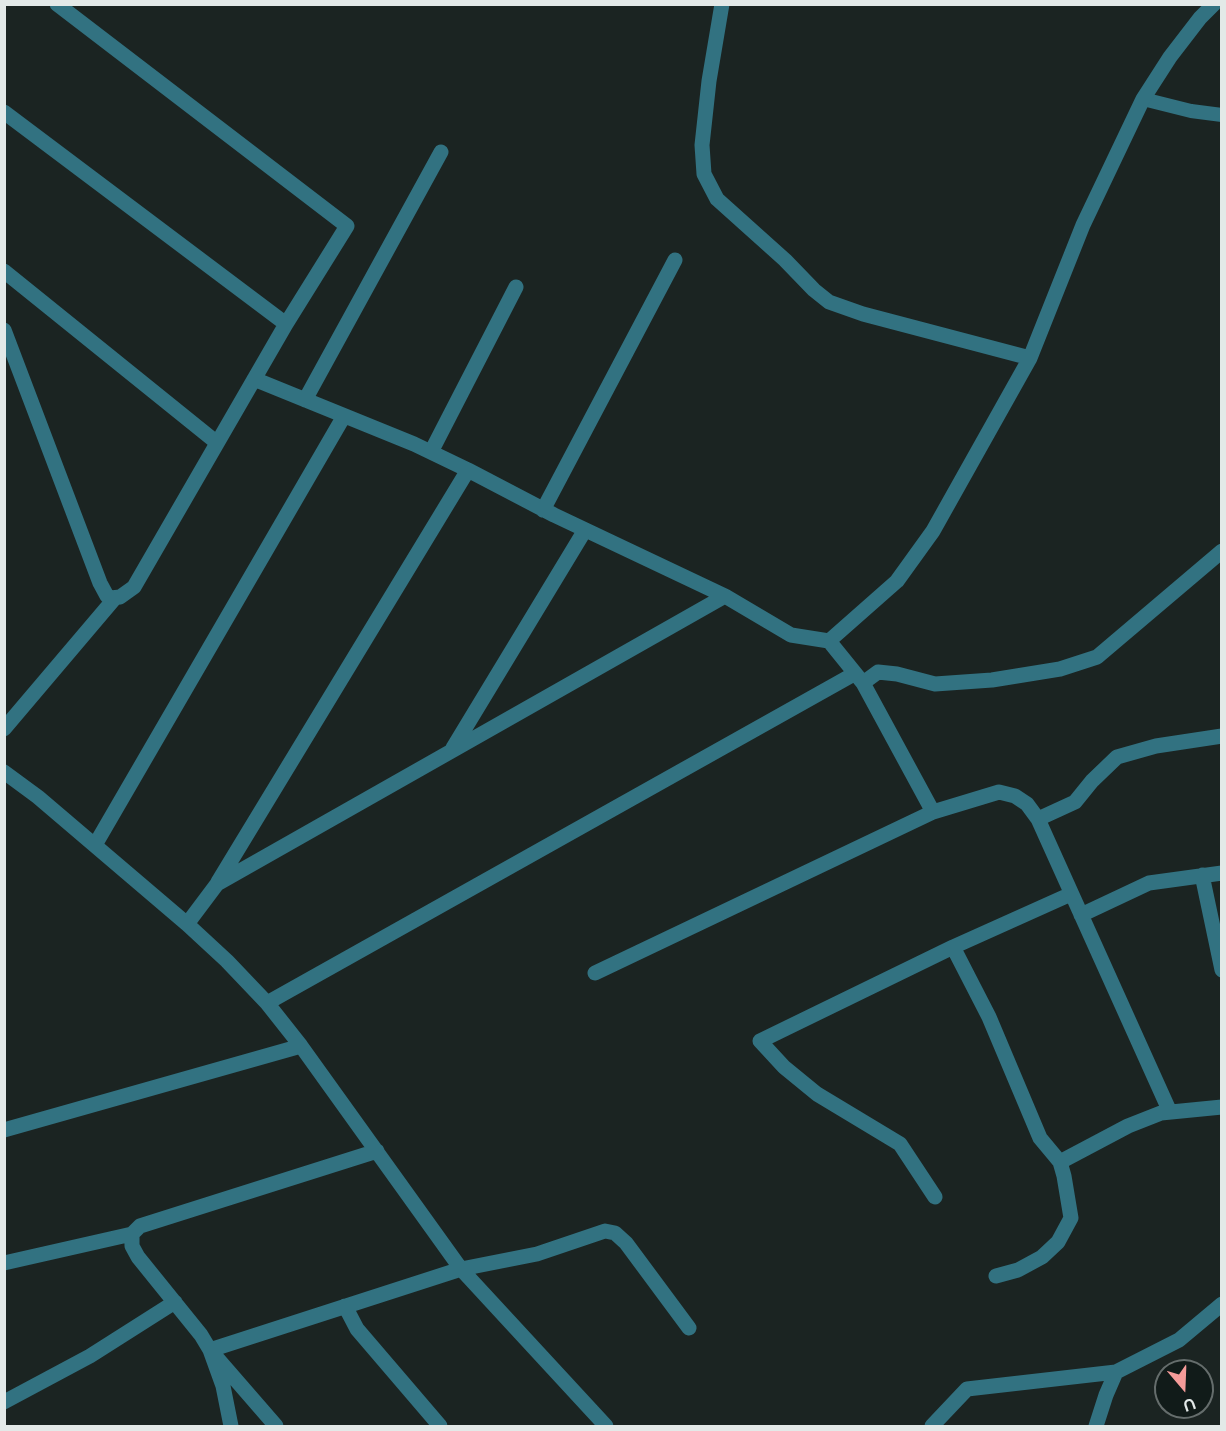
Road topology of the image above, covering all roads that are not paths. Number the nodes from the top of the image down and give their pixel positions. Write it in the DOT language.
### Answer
graph roads {
  1 [pos="57,4"];
  2 [pos="722,4"];
  3 [pos="1214,4"];
  4 [pos="1143,99"];
  5 [pos="4,112"];
  6 [pos="1221,115"];
  7 [pos="441,152"];
  8 [pos="675,260"];
  9 [pos="4,270"];
  10 [pos="516,287"];
  11 [pos="286,324"];
  12 [pos="4,330"];
  13 [pos="1030,358"];
  14 [pos="11,370"];
  15 [pos="254,379"];
  16 [pos="305,400"];
  17 [pos="344,416"];
  18 [pos="216,442"];
  19 [pos="430,452"];
  20 [pos="468,470"];
  21 [pos="543,510"];
  22 [pos="585,530"];
  23 [pos="1221,551"];
  24 [pos="725,596"];
  25 [pos="115,598"];
  26 [pos="829,641"];
  27 [pos="858,678"];
  28 [pos="4,729"];
  29 [pos="1221,736"];
  30 [pos="452,751"];
  31 [pos="4,772"];
  32 [pos="933,812"];
  33 [pos="1038,819"];
  34 [pos="95,845"];
  35 [pos="1221,873"];
  36 [pos="1202,875"];
  37 [pos="217,884"];
  38 [pos="1071,894"];
  39 [pos="1081,915"];
  40 [pos="187,924"];
  41 [pos="953,947"];
  42 [pos="1221,969"];
  43 [pos="596,973"];
  44 [pos="267,1003"];
  45 [pos="301,1046"];
  46 [pos="1221,1107"];
  47 [pos="1170,1112"];
  48 [pos="4,1130"];
  49 [pos="377,1150"];
  50 [pos="1060,1162"];
  51 [pos="935,1197"];
  52 [pos="132,1234"];
  53 [pos="4,1263"];
  54 [pos="460,1269"];
  55 [pos="996,1276"];
  56 [pos="175,1302"];
  57 [pos="1221,1304"];
  58 [pos="345,1306"];
  59 [pos="689,1328"];
  60 [pos="210,1350"];
  61 [pos="1116,1372"];
  62 [pos="4,1402"];
  63 [pos="231,1426"];
  64 [pos="276,1426"];
  65 [pos="440,1426"];
  66 [pos="606,1426"];
  67 [pos="932,1426"];
  68 [pos="1096,1426"];
  1 -- 11 [label="street"];
  2 -- 13 [label="street"];
  3 -- 4 [label="street"];
  4 -- 6 [label="lane"];
  4 -- 13 [label="street"];
  5 -- 11 [label="street"];
  7 -- 16 [label="street"];
  8 -- 21 [label="street"];
  9 -- 18 [label="street"];
  10 -- 19 [label="street"];
  11 -- 15 [label="street"];
  12 -- 14 [label="street"];
  13 -- 26 [label="street"];
  14 -- 25 [label="street"];
  15 -- 16 [label="street"];
  15 -- 18 [label="street"];
  16 -- 17 [label="street"];
  17 -- 19 [label="street"];
  17 -- 34 [label="street"];
  18 -- 25 [label="street"];
  19 -- 20 [label="street"];
  20 -- 21 [label="street"];
  20 -- 37 [label="street"];
  21 -- 22 [label="street"];
  22 -- 24 [label="street"];
  22 -- 30 [label="street"];
  23 -- 27 [label="street"];
  24 -- 26 [label="street"];
  24 -- 30 [label="street"];
  25 -- 28 [label="street"];
  26 -- 27 [label="street"];
  27 -- 32 [label="street"];
  27 -- 44 [label="street"];
  29 -- 33 [label="street"];
  30 -- 37 [label="street"];
  31 -- 34 [label="street"];
  32 -- 33 [label="street"];
  32 -- 43 [label="street"];
  33 -- 38 [label="street"];
  34 -- 40 [label="street"];
  35 -- 36 [label="street"];
  36 -- 39 [label="street"];
  36 -- 42 [label="street"];
  37 -- 40 [label="street"];
  38 -- 39 [label="street"];
  38 -- 41 [label="street"];
  39 -- 47 [label="street"];
  40 -- 44 [label="street"];
  41 -- 50 [label="street"];
  41 -- 51 [label="street"];
  44 -- 45 [label="street"];
  45 -- 48 [label="street"];
  45 -- 49 [label="street"];
  46 -- 47 [label="street"];
  47 -- 50 [label="street"];
  49 -- 52 [label="street"];
  49 -- 54 [label="street"];
  50 -- 55 [label="street"];
  52 -- 53 [label="street"];
  52 -- 56 [label="street"];
  54 -- 58 [label="street"];
  54 -- 59 [label="street"];
  54 -- 66 [label="street"];
  56 -- 60 [label="street"];
  56 -- 62 [label="street"];
  57 -- 61 [label="street"];
  58 -- 60 [label="street"];
  58 -- 65 [label="street"];
  60 -- 63 [label="street"];
  60 -- 64 [label="street"];
  61 -- 67 [label="street"];
  61 -- 68 [label="street"];
}
